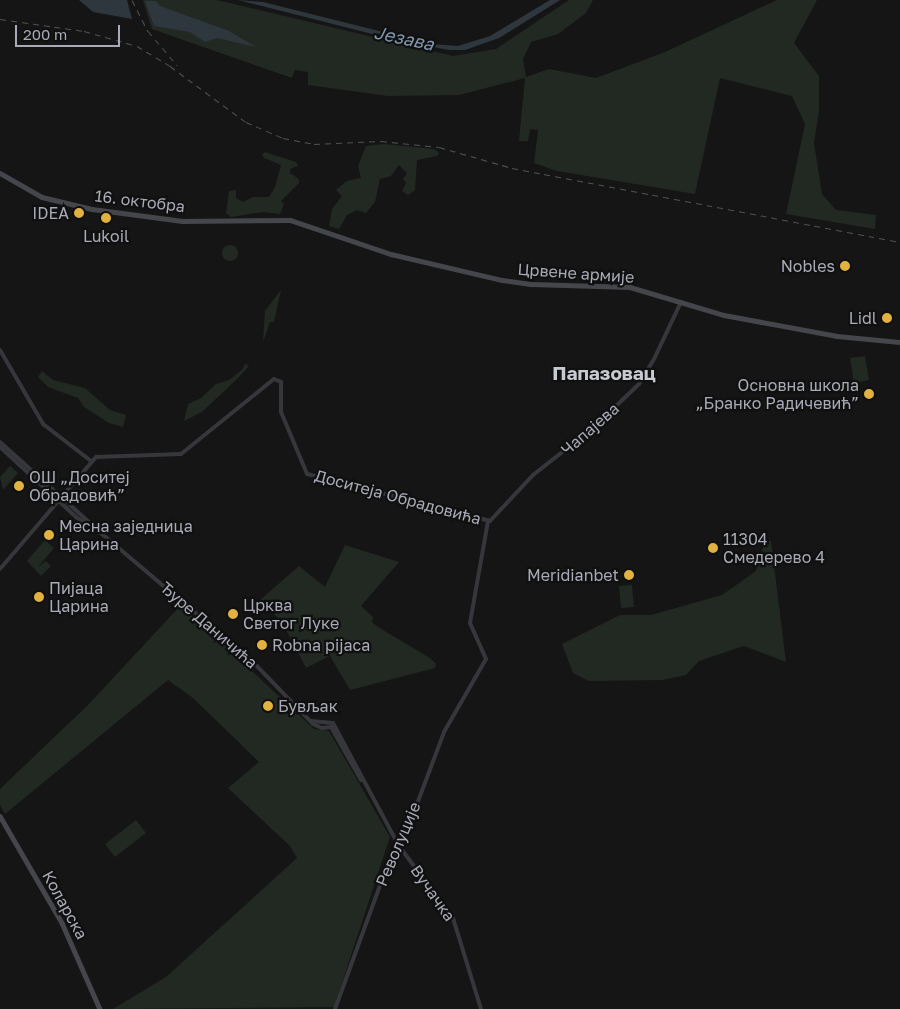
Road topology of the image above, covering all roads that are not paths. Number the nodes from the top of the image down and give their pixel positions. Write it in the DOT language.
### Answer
graph roads {
  1 [pos="0,173"];
  2 [pos="284,219"];
  3 [pos="681,302"];
  4 [pos="900,342"];
  5 [pos="0,350"];
  6 [pos="0,442"];
  7 [pos="0,447"];
  8 [pos="91,461"];
  9 [pos="60,499"];
  10 [pos="496,516"];
  11 [pos="488,521"];
  12 [pos="0,570"];
  13 [pos="331,724"];
  14 [pos="0,816"];
  15 [pos="399,846"];
  16 [pos="336,1008"];
  17 [pos="100,1009"];
  18 [pos="481,1009"];
  1 -- 2 [label="main road, 16. октобра"];
  2 -- 3 [label="main road, Црвене армије"];
  3 -- 4 [label="main road, Црвене армије"];
  3 -- 10 [label="street, Чапајева"];
  5 -- 8 [label="street"];
  6 -- 9 [label="street, Ђуре Даничића"];
  7 -- 9 [label="street, Ђуре Даничића"];
  8 -- 9 [label="street"];
  8 -- 11 [label="street, Доситеја Обрадовића"];
  9 -- 12 [label="street"];
  9 -- 13 [label="street, Ђуре Даничића"];
  10 -- 11 [label="street, Доситеја Обрадовића"];
  11 -- 15 [label="street, Револуције"];
  13 -- 15 [label="street, Вучачка"];
  14 -- 17 [label="main road, Коларска"];
  15 -- 16 [label="street, Револуције"];
  15 -- 18 [label="street, Вучачка"];
}
